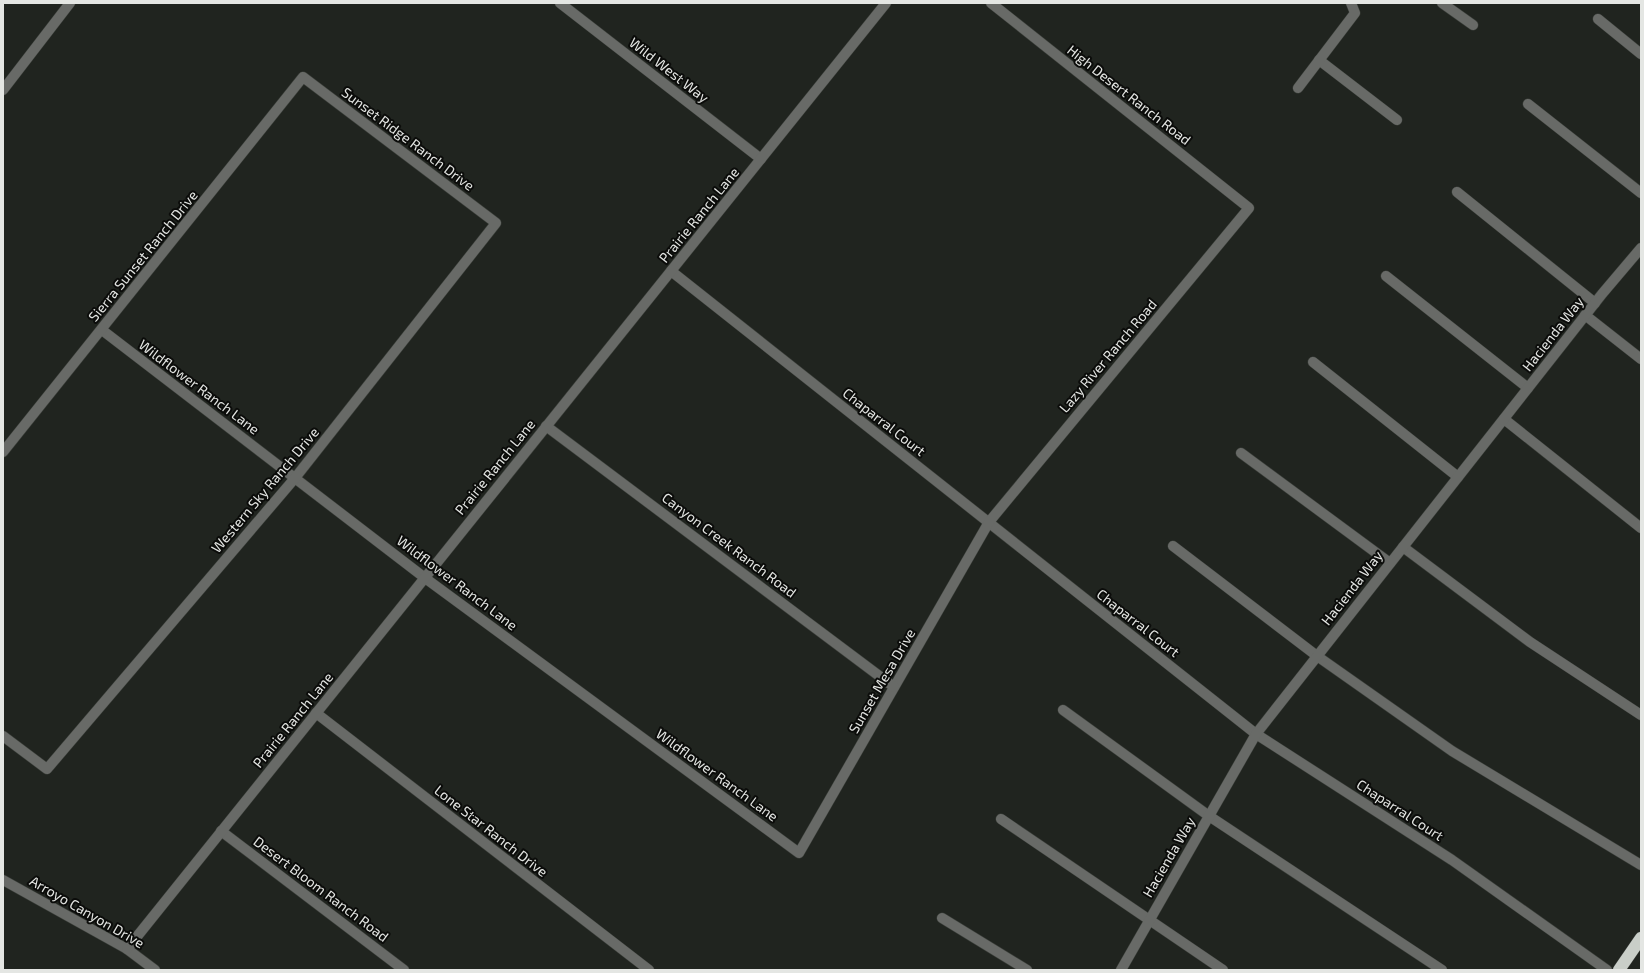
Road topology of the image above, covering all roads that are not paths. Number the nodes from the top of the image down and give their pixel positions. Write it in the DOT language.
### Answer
graph roads {
  1 [pos="70,3"];
  2 [pos="560,3"];
  3 [pos="886,3"];
  4 [pos="991,3"];
  5 [pos="1351,3"];
  6 [pos="1442,3"];
  7 [pos="1598,19"];
  8 [pos="1473,25"];
  9 [pos="1641,54"];
  10 [pos="1319,60"];
  11 [pos="303,77"];
  12 [pos="1298,88"];
  13 [pos="3,90"];
  14 [pos="1528,104"];
  15 [pos="1397,120"];
  16 [pos="761,159"];
  17 [pos="1457,192"];
  18 [pos="1641,193"];
  19 [pos="1249,208"];
  20 [pos="496,223"];
  21 [pos="1641,248"];
  22 [pos="671,271"];
  23 [pos="1386,276"];
  24 [pos="1595,303"];
  25 [pos="1585,315"];
  26 [pos="102,330"];
  27 [pos="1641,359"];
  28 [pos="1313,362"];
  29 [pos="1528,388"];
  30 [pos="1504,419"];
  31 [pos="546,426"];
  32 [pos="3,452"];
  33 [pos="1241,453"];
  34 [pos="1458,476"];
  35 [pos="295,478"];
  36 [pos="988,522"];
  37 [pos="1641,528"];
  38 [pos="1173,546"];
  39 [pos="1403,547"];
  40 [pos="1390,563"];
  41 [pos="425,578"];
  42 [pos="1317,656"];
  43 [pos="894,688"];
  44 [pos="1063,710"];
  45 [pos="316,713"];
  46 [pos="1641,716"];
  47 [pos="1256,734"];
  48 [pos="3,736"];
  49 [pos="1209,816"];
  50 [pos="1001,819"];
  51 [pos="221,831"];
  52 [pos="799,853"];
  53 [pos="1641,865"];
  54 [pos="3,880"];
  55 [pos="942,918"];
  56 [pos="1150,920"];
  57 [pos="1641,938"];
  58 [pos="127,949"];
  59 [pos="155,970"];
  60 [pos="404,970"];
  61 [pos="649,970"];
  62 [pos="1027,970"];
  63 [pos="1121,970"];
  64 [pos="1223,970"];
  65 [pos="1442,970"];
  66 [pos="1607,970"];
  67 [pos="1619,970"];
  1 -- 13 [label="street"];
  2 -- 16 [label="street, Wild West Way"];
  3 -- 16 [label="street, Prairie Ranch Lane"];
  4 -- 19 [label="street, High Desert Ranch Road"];
  5 -- 10 [label="street"];
  6 -- 8 [label="street"];
  7 -- 9 [label="street"];
  10 -- 12 [label="street"];
  10 -- 15 [label="street"];
  11 -- 20 [label="street, Sunset Ridge Ranch Drive"];
  11 -- 26 [label="street, Sierra Sunset Ranch Drive"];
  14 -- 18 [label="street"];
  16 -- 22 [label="street, Prairie Ranch Lane"];
  17 -- 24 [label="street"];
  19 -- 36 [label="street, Lazy River Ranch Road"];
  20 -- 35 [label="street, Western Sky Ranch Drive"];
  21 -- 24 [label="street, Hacienda Way"];
  22 -- 31 [label="street, Prairie Ranch Lane"];
  22 -- 36 [label="street, Chaparral Court"];
  23 -- 29 [label="street"];
  24 -- 25 [label="street, Hacienda Way"];
  25 -- 27 [label="street"];
  25 -- 29 [label="street, Hacienda Way"];
  26 -- 32 [label="street, Sierra Sunset Ranch Drive"];
  26 -- 35 [label="street, Wildflower Ranch Lane"];
  28 -- 34 [label="street"];
  29 -- 30 [label="street, Hacienda Way"];
  30 -- 34 [label="street, Hacienda Way"];
  30 -- 37 [label="street"];
  31 -- 41 [label="street, Prairie Ranch Lane"];
  31 -- 43 [label="street, Canyon Creek Ranch Road"];
  33 -- 40 [label="street"];
  34 -- 39 [label="street, Hacienda Way"];
  35 -- 41 [label="street, Wildflower Ranch Lane"];
  35 -- 48 [label="street, Western Sky Ranch Drive"];
  36 -- 43 [label="street, Sunset Mesa Drive"];
  36 -- 47 [label="street, Chaparral Court"];
  38 -- 42 [label="street"];
  39 -- 40 [label="street, Hacienda Way"];
  39 -- 46 [label="street"];
  40 -- 42 [label="street, Hacienda Way"];
  41 -- 45 [label="street, Prairie Ranch Lane"];
  41 -- 52 [label="street, Wildflower Ranch Lane"];
  42 -- 47 [label="street, Hacienda Way"];
  42 -- 53 [label="street"];
  43 -- 52 [label="street, Sunset Mesa Drive"];
  44 -- 49 [label="street"];
  45 -- 51 [label="street, Prairie Ranch Lane"];
  45 -- 61 [label="street, Lone Star Ranch Drive"];
  47 -- 49 [label="street, Hacienda Way"];
  47 -- 66 [label="street, Chaparral Court"];
  49 -- 56 [label="street, Hacienda Way"];
  49 -- 65 [label="street"];
  50 -- 56 [label="street"];
  51 -- 58 [label="street, Prairie Ranch Lane"];
  51 -- 60 [label="street, Desert Bloom Ranch Road"];
  54 -- 58 [label="street, Arroyo Canyon Drive"];
  55 -- 62 [label="street"];
  56 -- 63 [label="street, Hacienda Way"];
  56 -- 64 [label="street"];
  57 -- 67 [label="highway"];
  58 -- 59 [label="street, Arroyo Canyon Drive"];
}
